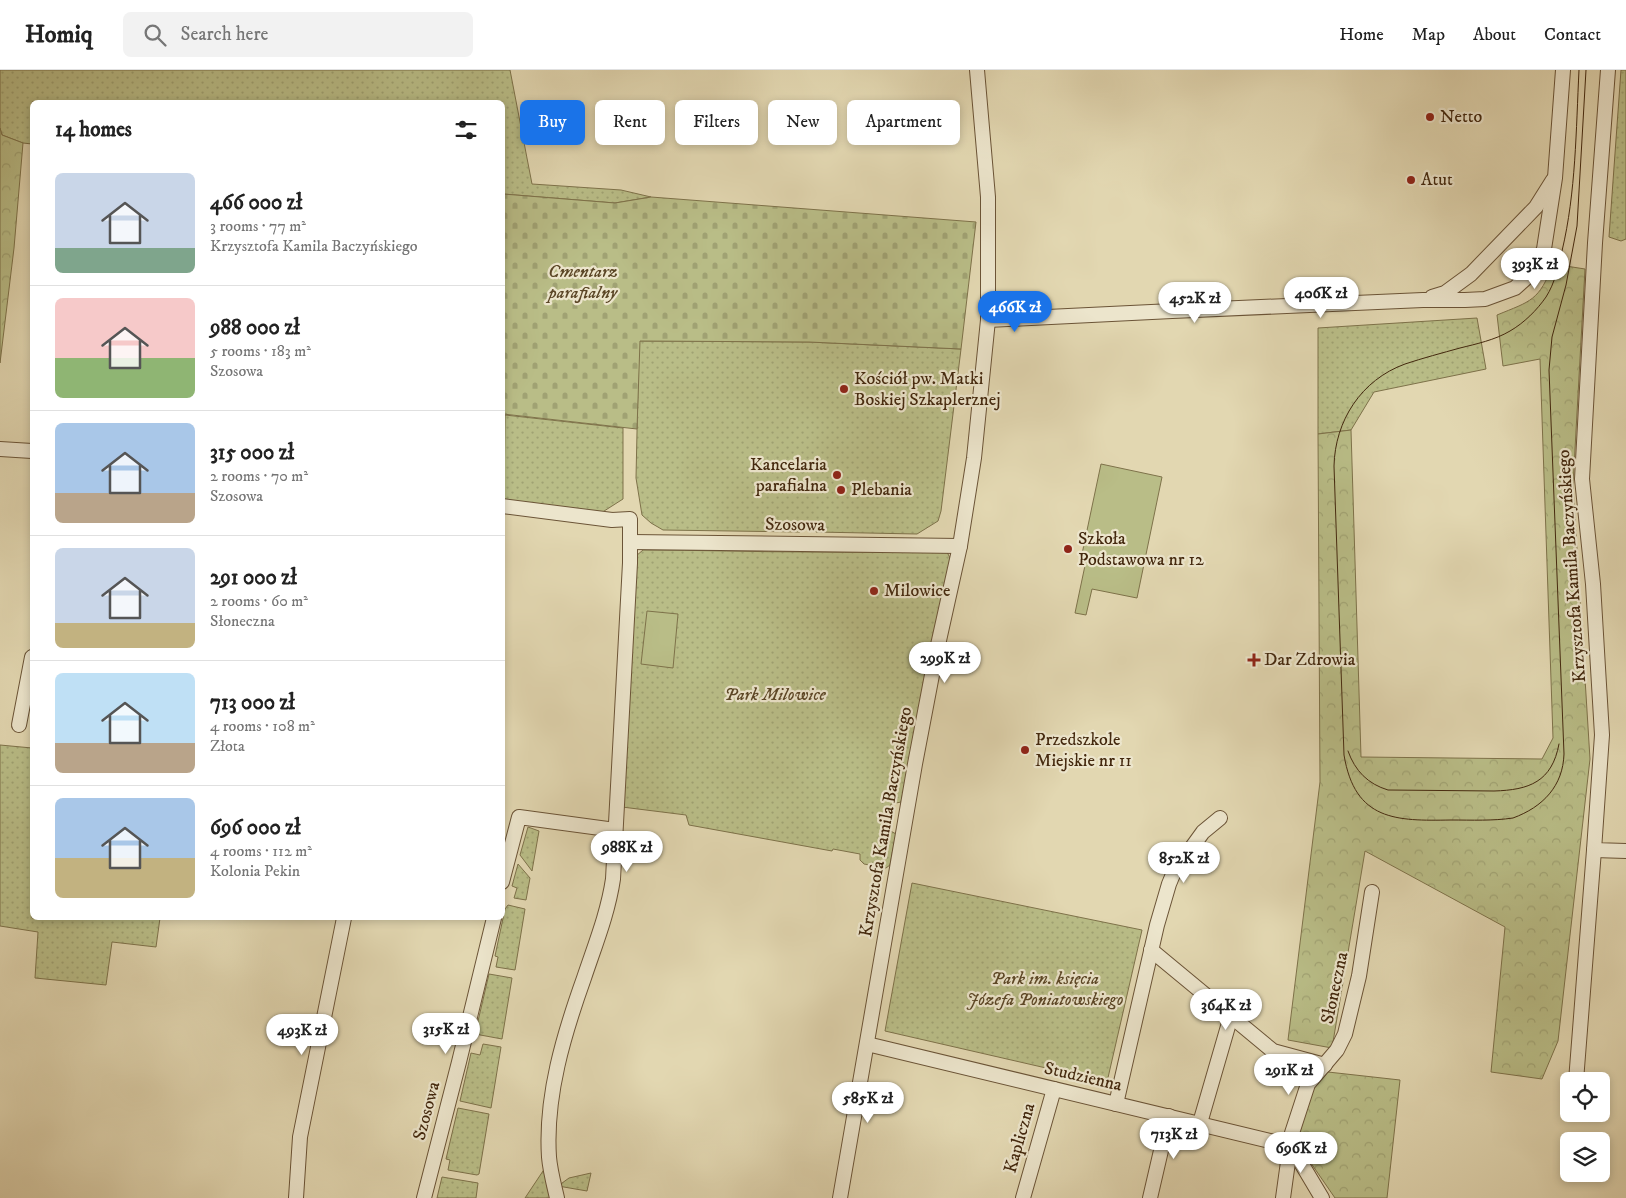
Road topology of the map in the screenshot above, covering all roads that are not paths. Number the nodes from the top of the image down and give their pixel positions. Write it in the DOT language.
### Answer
graph roads {
  1 [pos="977,70"];
  2 [pos="1563,70"];
  3 [pos="1608,70"];
  4 [pos="1555,178"];
  5 [pos="1423,300"];
  6 [pos="988,320"];
  7 [pos="0,449"];
  8 [pos="30,451"];
  9 [pos="505,506"];
  10 [pos="631,542"];
  11 [pos="960,546"];
  12 [pos="30,667"];
  13 [pos="19,725"];
  14 [pos="1220,818"];
  15 [pos="615,830"];
  16 [pos="1594,850"];
  17 [pos="1626,851"];
  18 [pos="505,870"];
  19 [pos="1372,892"];
  20 [pos="344,920"];
  21 [pos="494,920"];
  22 [pos="1151,950"];
  23 [pos="1230,1016"];
  24 [pos="867,1044"];
  25 [pos="1326,1064"];
  26 [pos="1577,1072"];
  27 [pos="1054,1089"];
  28 [pos="1116,1104"];
  29 [pos="1169,1116"];
  30 [pos="1200,1123"];
  31 [pos="1290,1146"];
  32 [pos="296,1198"];
  33 [pos="424,1198"];
  34 [pos="557,1198"];
  35 [pos="840,1198"];
  36 [pos="1023,1198"];
  37 [pos="1150,1198"];
  38 [pos="1283,1198"];
  39 [pos="1322,1198"];
  1 -- 6 [label="street, Krzysztofa Kamila Baczyńskiego"];
  2 -- 4 [label="street"];
  3 -- 16 [label="street, Krzysztofa Kamila Baczyńskiego"];
  4 -- 5 [label="street"];
  4 -- 5 [label="street"];
  5 -- 6 [label="street"];
  6 -- 11 [label="street, Krzysztofa Kamila Baczyńskiego"];
  7 -- 8 [label="street"];
  9 -- 10 [label="street"];
  10 -- 11 [label="street, Szosowa"];
  10 -- 15 [label="street"];
  11 -- 24 [label="street, Krzysztofa Kamila Baczyńskiego"];
  12 -- 13 [label="street"];
  14 -- 22 [label="street"];
  15 -- 18 [label="street"];
  15 -- 34 [label="street"];
  16 -- 17 [label="street"];
  16 -- 26 [label="street, Krzysztofa Kamila Baczyńskiego"];
  19 -- 25 [label="street, Słoneczna"];
  20 -- 32 [label="street"];
  21 -- 33 [label="street, Szosowa"];
  22 -- 23 [label="street"];
  22 -- 28 [label="street"];
  23 -- 25 [label="street"];
  23 -- 30 [label="street"];
  24 -- 27 [label="street, Studzienna"];
  24 -- 35 [label="street, Krzysztofa Kamila Baczyńskiego"];
  25 -- 31 [label="street, Słoneczna"];
  27 -- 28 [label="street, Studzienna"];
  27 -- 36 [label="street, Kapliczna"];
  28 -- 29 [label="street, Studzienna"];
  29 -- 30 [label="street, Studzienna"];
  29 -- 37 [label="street"];
  30 -- 31 [label="street, Studzienna"];
  31 -- 38 [label="street, Słoneczna"];
  31 -- 39 [label="street"];
}
